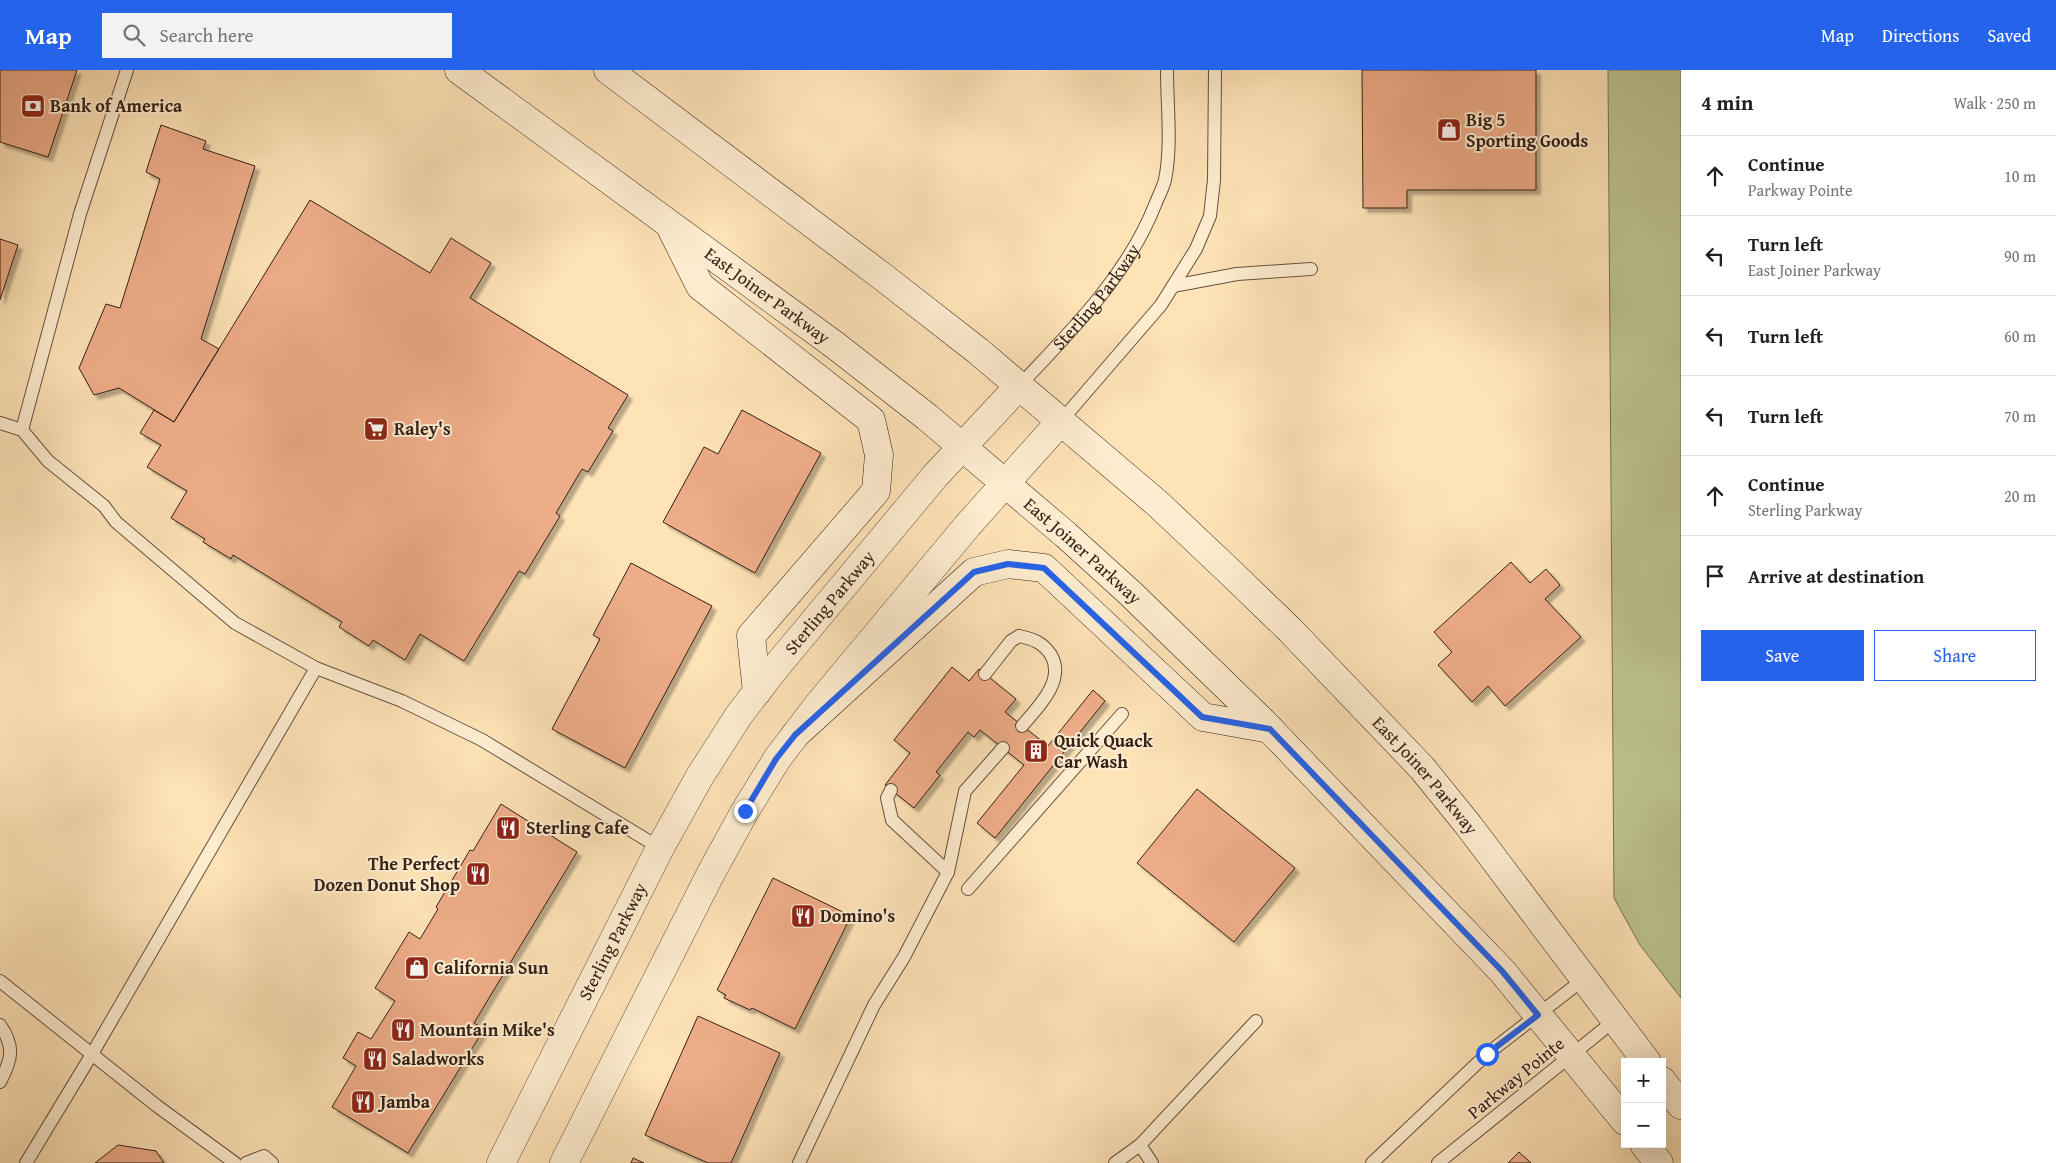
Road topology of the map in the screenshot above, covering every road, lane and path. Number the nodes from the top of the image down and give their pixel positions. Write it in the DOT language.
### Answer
graph roads {
  1 [pos="127,70"];
  2 [pos="459,70"];
  3 [pos="608,70"];
  4 [pos="1167,70"];
  5 [pos="1215,70"];
  6 [pos="671,226"];
  7 [pos="1311,269"];
  8 [pos="1173,286"];
  9 [pos="1019,386"];
  10 [pos="1060,421"];
  11 [pos="0,423"];
  12 [pos="22,430"];
  13 [pos="962,447"];
  14 [pos="1004,484"];
  15 [pos="316,668"];
  16 [pos="985,674"];
  17 [pos="757,692"];
  18 [pos="1122,714"];
  19 [pos="1022,726"];
  20 [pos="1270,729"];
  21 [pos="795,735"];
  22 [pos="1003,748"];
  23 [pos="891,790"];
  24 [pos="660,848"];
  25 [pos="948,872"];
  26 [pos="968,889"];
  27 [pos="1584,979"];
  28 [pos="0,981"];
  29 [pos="1538,1015"];
  30 [pos="1616,1020"];
  31 [pos="1256,1021"];
  32 [pos="0,1024"];
  33 [pos="92,1054"];
  34 [pos="1572,1056"];
  35 [pos="1644,1058"];
  36 [pos="0,1082"];
  37 [pos="1666,1086"];
  38 [pos="1681,1106"];
  39 [pos="1621,1116"];
  40 [pos="1140,1144"];
  41 [pos="1647,1148"];
  42 [pos="26,1163"];
  43 [pos="235,1163"];
  44 [pos="246,1163"];
  45 [pos="272,1163"];
  46 [pos="501,1163"];
  47 [pos="564,1163"];
  48 [pos="799,1163"];
  49 [pos="1115,1163"];
  50 [pos="1152,1163"];
  51 [pos="1372,1163"];
  52 [pos="1438,1163"];
  53 [pos="1659,1163"];
  1 -- 12 [label="lane"];
  2 -- 6 [label="main road, East Joiner Parkway"];
  3 -- 9 [label="main road, East Joiner Parkway"];
  4 -- 9 [label="lane, Sterling Parkway"];
  5 -- 8 [label="lane"];
  6 -- 13 [label="main road, East Joiner Parkway"];
  6 -- 17 [label="main road"];
  7 -- 8 [label="lane"];
  8 -- 10 [label="lane"];
  9 -- 10 [label="main road, East Joiner Parkway"];
  9 -- 13 [label="main road, Sterling Parkway"];
  10 -- 14 [label="main road"];
  10 -- 27 [label="main road, East Joiner Parkway"];
  11 -- 12 [label="lane"];
  12 -- 15 [label="lane"];
  13 -- 14 [label="main road, East Joiner Parkway"];
  13 -- 17 [label="main road, Sterling Parkway"];
  14 -- 20 [label="main road, East Joiner Parkway"];
  14 -- 21 [label="main road"];
  15 -- 24 [label="lane"];
  15 -- 33 [label="lane"];
  16 -- 19 [label="lane"];
  17 -- 24 [label="main road, Sterling Parkway"];
  18 -- 26 [label="lane"];
  20 -- 21 [label="main road"];
  20 -- 29 [label="main road, East Joiner Parkway"];
  21 -- 47 [label="main road"];
  22 -- 25 [label="lane"];
  23 -- 25 [label="lane"];
  24 -- 46 [label="main road, Sterling Parkway"];
  25 -- 48 [label="lane"];
  27 -- 29 [label="lane, Parkway Pointe"];
  27 -- 30 [label="main road, East Joiner Parkway"];
  28 -- 33 [label="lane"];
  29 -- 34 [label="main road, East Joiner Parkway"];
  29 -- 51 [label="lane, Parkway Pointe"];
  30 -- 34 [label="lane, Parkway Pointe"];
  30 -- 35 [label="main road, East Joiner Parkway"];
  31 -- 40 [label="lane"];
  32 -- 36 [label="lane"];
  33 -- 42 [label="lane"];
  33 -- 43 [label="lane"];
  34 -- 39 [label="main road, East Joiner Parkway"];
  34 -- 52 [label="lane, Parkway Pointe"];
  37 -- 38 [label="main road"];
  40 -- 49 [label="lane"];
  40 -- 50 [label="lane"];
  41 -- 53 [label="main road"];
  44 -- 45 [label="lane"];
}
